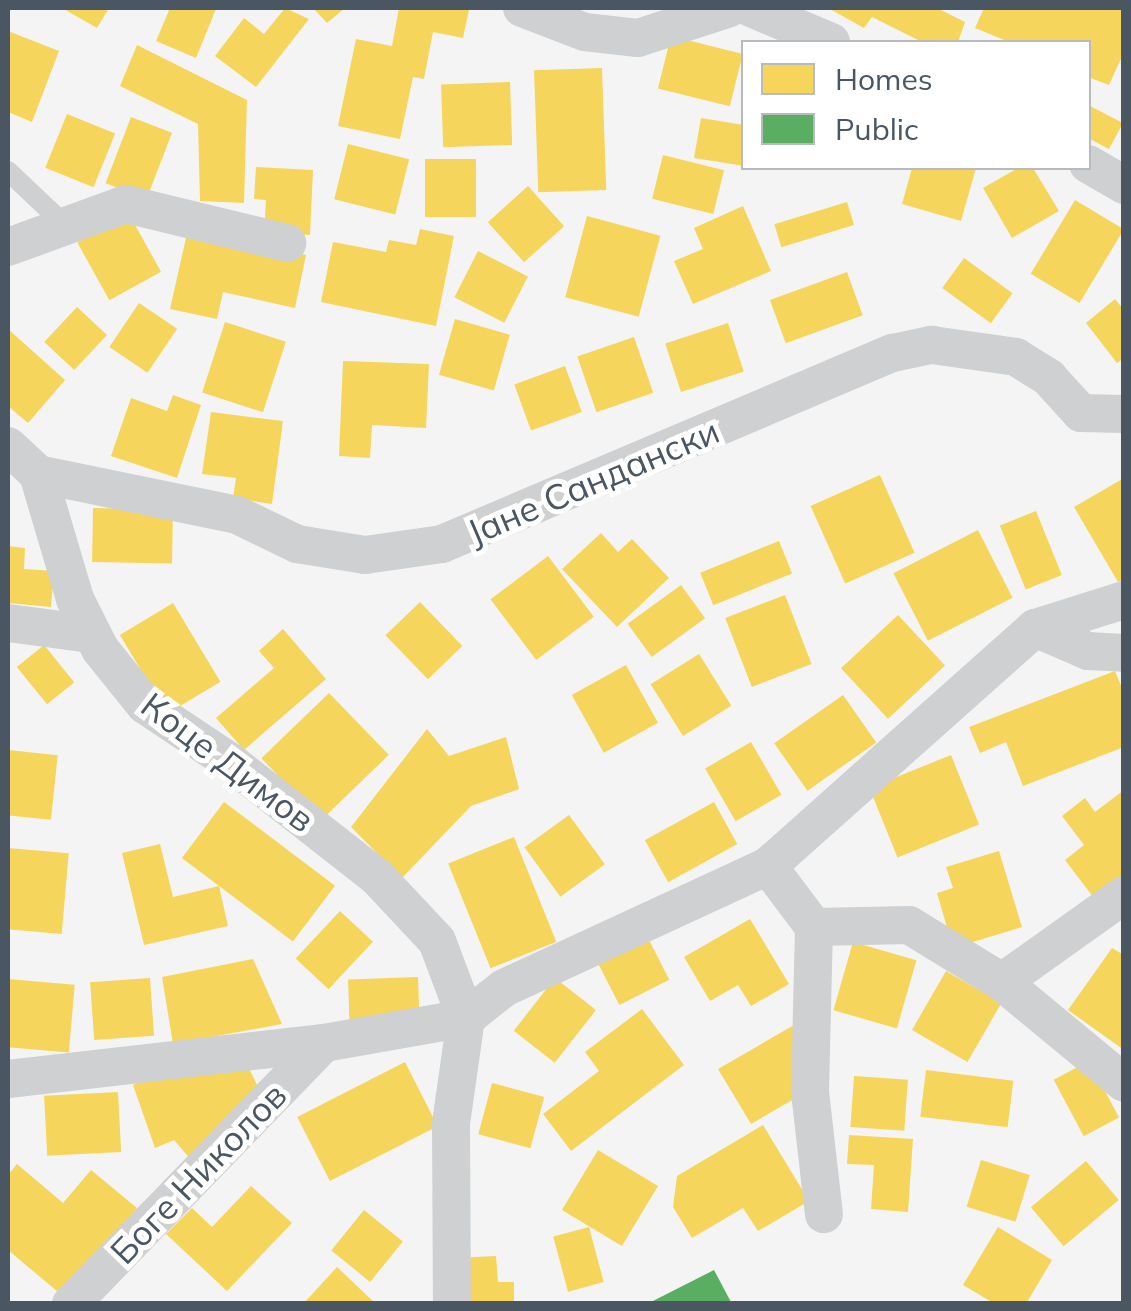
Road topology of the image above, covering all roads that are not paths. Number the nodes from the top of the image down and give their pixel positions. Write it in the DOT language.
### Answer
graph roads {
  1 [pos="522,8"];
  2 [pos="730,8"];
  3 [pos="751,8"];
  4 [pos="826,40"];
  5 [pos="1091,166"];
  6 [pos="8,170"];
  7 [pos="1124,185"];
  8 [pos="64,224"];
  9 [pos="288,243"];
  10 [pos="8,247"];
  11 [pos="1124,414"];
  12 [pos="8,446"];
  13 [pos="38,474"];
  14 [pos="1124,600"];
  15 [pos="8,624"];
  16 [pos="1035,628"];
  17 [pos="92,634"];
  18 [pos="1124,653"];
  19 [pos="768,866"];
  20 [pos="1124,895"];
  21 [pos="814,927"];
  22 [pos="1002,982"];
  23 [pos="466,1018"];
  24 [pos="324,1043"];
  25 [pos="8,1079"];
  26 [pos="1124,1083"];
  27 [pos="824,1214"];
  28 [pos="71,1304"];
  29 [pos="452,1304"];
  1 -- 2 [label="street"];
  3 -- 4 [label="street"];
  5 -- 7 [label="street"];
  6 -- 8 [label="lane"];
  8 -- 9 [label="street"];
  8 -- 10 [label="street"];
  11 -- 13 [label="street, Јане Сандански"];
  12 -- 13 [label="street"];
  13 -- 17 [label="street, Коце Димов"];
  14 -- 16 [label="street"];
  15 -- 17 [label="street"];
  16 -- 18 [label="street"];
  16 -- 19 [label="street"];
  17 -- 23 [label="street, Коце Димов"];
  19 -- 21 [label="street"];
  19 -- 23 [label="street"];
  20 -- 22 [label="street"];
  21 -- 22 [label="street"];
  21 -- 27 [label="street"];
  22 -- 26 [label="street"];
  23 -- 24 [label="street"];
  23 -- 29 [label="street"];
  24 -- 25 [label="street"];
  24 -- 28 [label="street, Боге Николов"];
}
